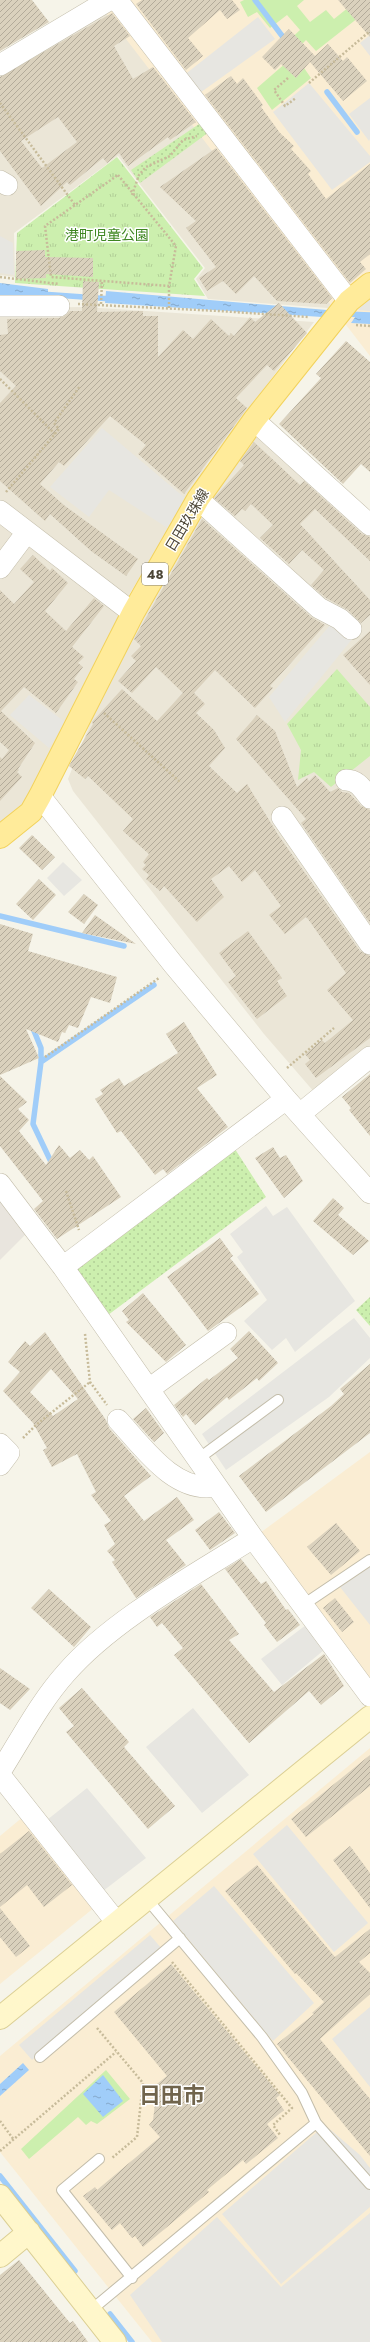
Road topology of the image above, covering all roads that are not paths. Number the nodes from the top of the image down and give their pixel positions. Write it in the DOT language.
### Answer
graph roads {
  1 [pos="109,0"];
  2 [pos="117,0"];
  3 [pos="0,65"];
  4 [pos="370,284"];
  5 [pos="349,301"];
  6 [pos="0,306"];
  7 [pos="59,306"];
  8 [pos="254,420"];
  9 [pos="198,499"];
  10 [pos="2,502"];
  11 [pos="370,525"];
  12 [pos="27,532"];
  13 [pos="0,568"];
  14 [pos="133,613"];
  15 [pos="352,629"];
  16 [pos="346,780"];
  17 [pos="40,796"];
  18 [pos="370,798"];
  19 [pos="282,817"];
  20 [pos="0,837"];
  21 [pos="370,944"];
  22 [pos="370,1057"];
  23 [pos="293,1106"];
  24 [pos="0,1184"];
  25 [pos="370,1194"];
  26 [pos="63,1267"];
  27 [pos="226,1333"];
  28 [pos="149,1389"];
  29 [pos="278,1400"];
  30 [pos="118,1420"];
  31 [pos="198,1459"];
  32 [pos="216,1486"];
  33 [pos="253,1538"];
  34 [pos="370,1560"];
  35 [pos="303,1605"];
  36 [pos="370,1696"];
  37 [pos="370,1717"];
  38 [pos="0,1773"];
  39 [pos="147,1899"];
  40 [pos="117,1923"];
  41 [pos="183,1942"];
  42 [pos="0,2018"];
  43 [pos="40,2057"];
  44 [pos="316,2123"];
  45 [pos="103,2160"];
  46 [pos="370,2184"];
  47 [pos="0,2196"];
  48 [pos="29,2232"];
  49 [pos="0,2256"];
  50 [pos="132,2278"];
  51 [pos="90,2311"];
  52 [pos="115,2342"];
  1 -- 3 [label="street"];
  2 -- 5 [label="street"];
  4 -- 5 [label="main road, 日田玖珠線 / 48"];
  5 -- 8 [label="main road, 日田玖珠線 / 48"];
  6 -- 7 [label="street"];
  8 -- 9 [label="main road, 日田玖珠線 / 48"];
  8 -- 11 [label="street"];
  9 -- 14 [label="main road, 日田玖珠線 / 48"];
  9 -- 15 [label="street"];
  10 -- 12 [label="street"];
  12 -- 13 [label="street"];
  12 -- 14 [label="street"];
  14 -- 17 [label="main road, 日田玖珠線 / 48"];
  16 -- 18 [label="street"];
  17 -- 20 [label="main road, 日田玖珠線 / 48"];
  17 -- 23 [label="street"];
  19 -- 21 [label="street"];
  22 -- 23 [label="street"];
  23 -- 25 [label="street"];
  23 -- 26 [label="street"];
  24 -- 26 [label="street"];
  26 -- 28 [label="street"];
  27 -- 28 [label="street"];
  28 -- 31 [label="street"];
  29 -- 31 [label="lane"];
  30 -- 32 [label="street"];
  31 -- 32 [label="street"];
  32 -- 33 [label="street"];
  33 -- 35 [label="street"];
  33 -- 38 [label="street"];
  34 -- 35 [label="lane"];
  35 -- 36 [label="street"];
  37 -- 39 [label="street"];
  38 -- 40 [label="street"];
  39 -- 40 [label="street"];
  39 -- 41 [label="lane"];
  40 -- 42 [label="street"];
  41 -- 43 [label="lane"];
  41 -- 44 [label="lane"];
  44 -- 46 [label="lane"];
  44 -- 50 [label="lane"];
  45 -- 50 [label="lane"];
  47 -- 48 [label="street"];
  48 -- 49 [label="street"];
  48 -- 51 [label="street"];
  50 -- 51 [label="lane"];
  51 -- 52 [label="street"];
}
